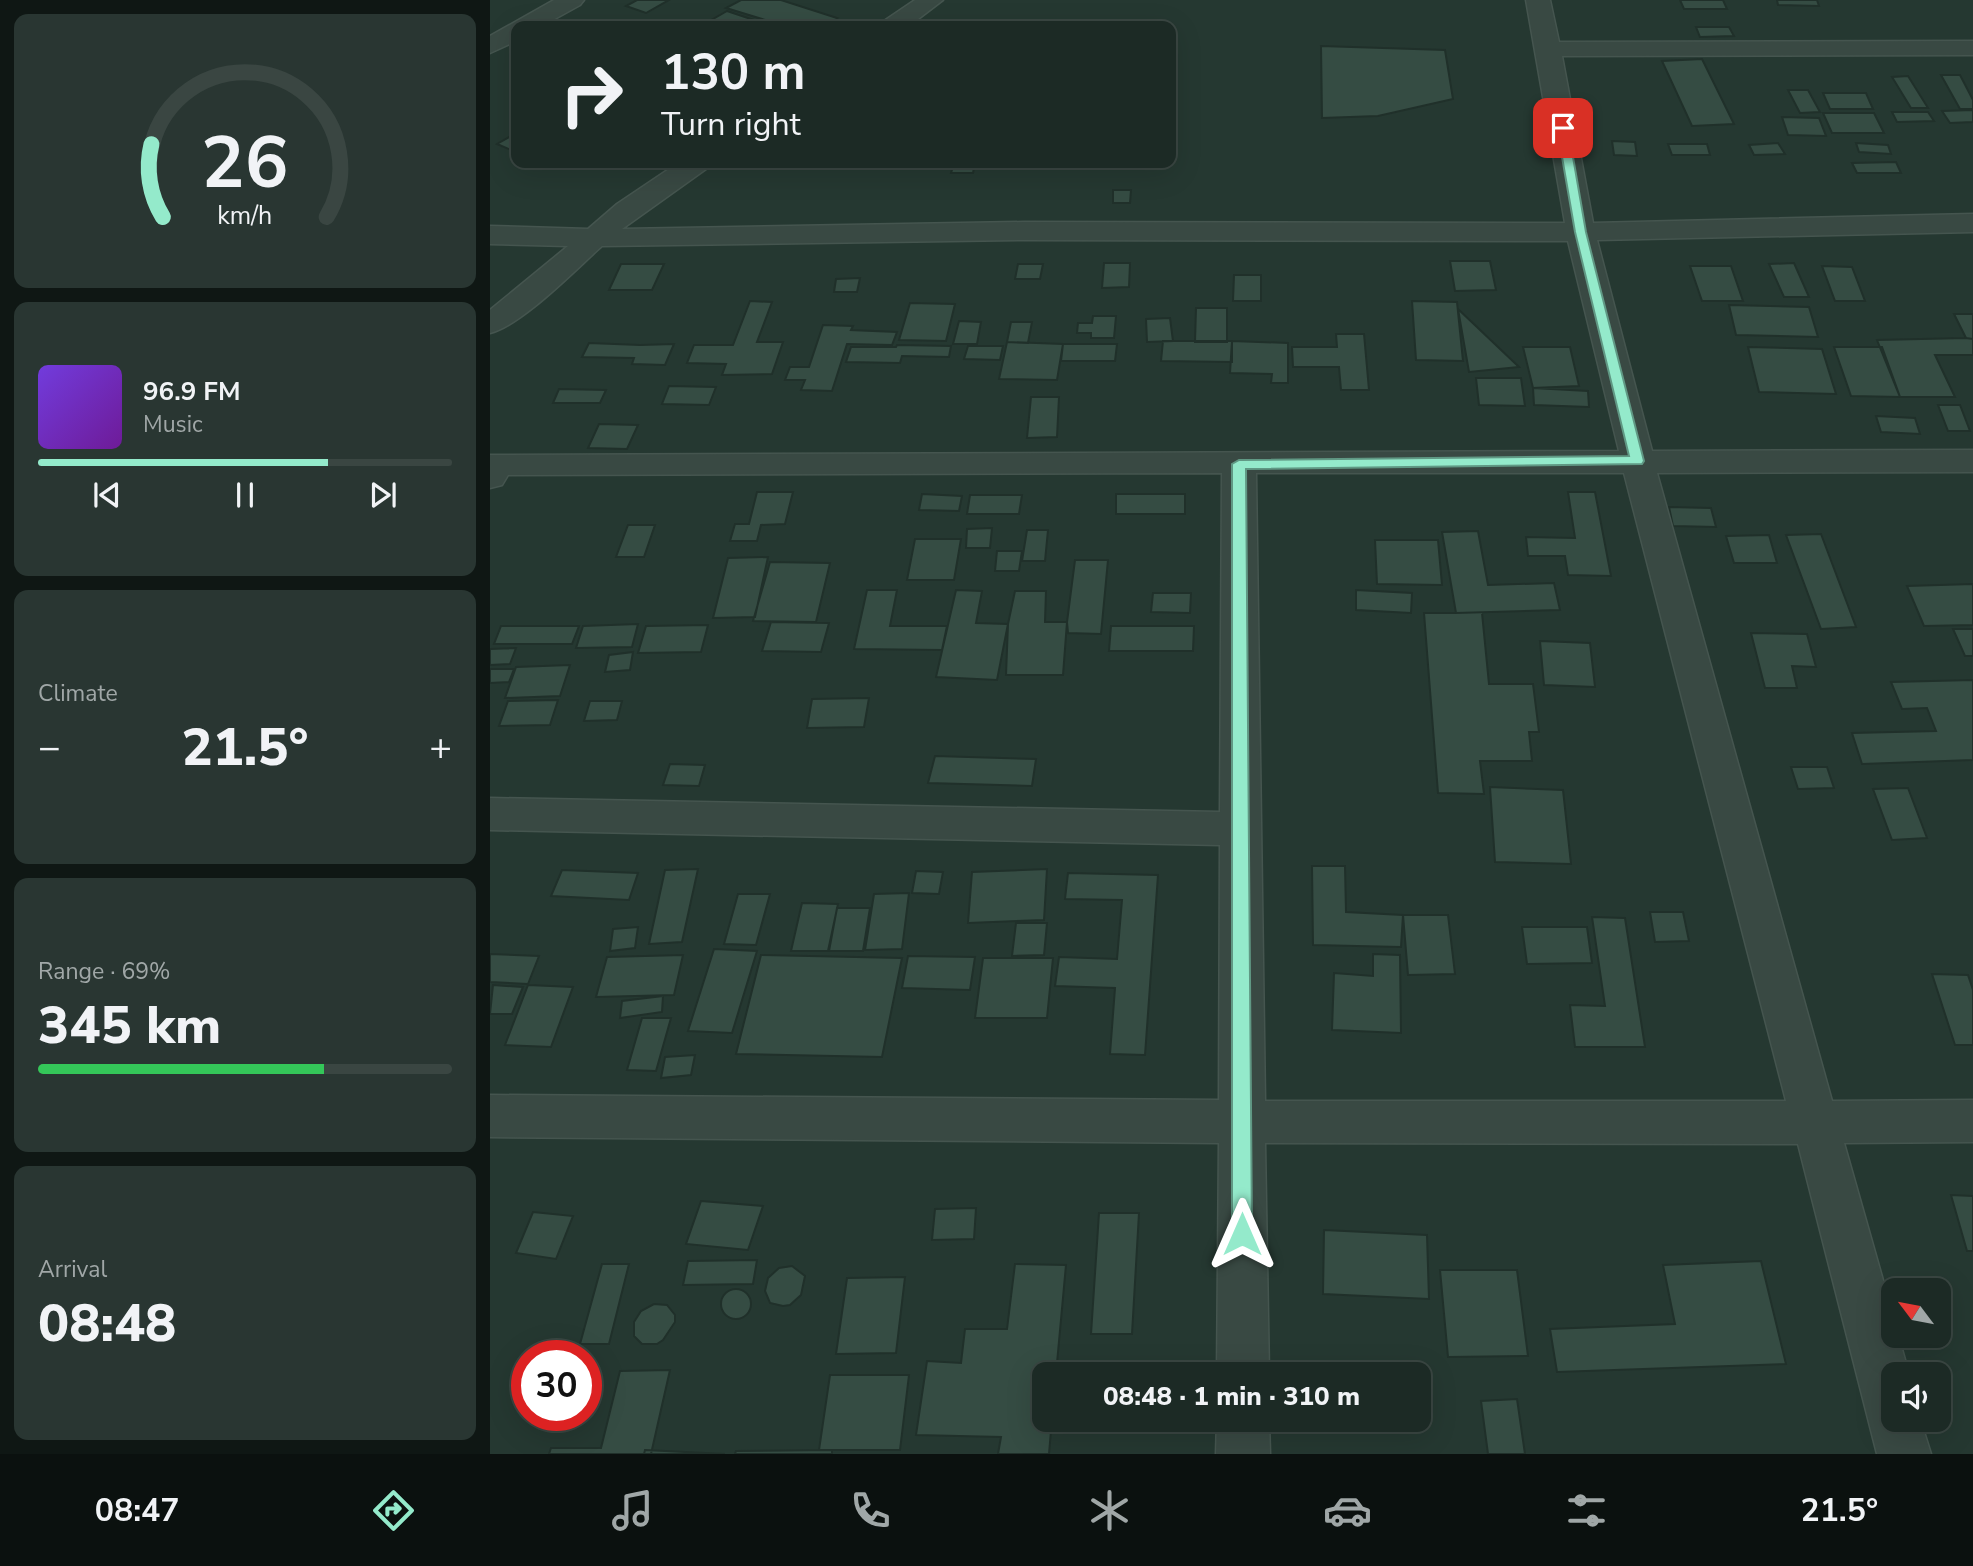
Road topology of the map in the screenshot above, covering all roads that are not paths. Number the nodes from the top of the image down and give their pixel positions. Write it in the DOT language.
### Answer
graph roads {
  1 [pos="572,0"];
  2 [pos="931,0"];
  3 [pos="1538,0"];
  4 [pos="534,21"];
  5 [pos="900,21"];
  6 [pos="511,34"];
  7 [pos="490,46"];
  8 [pos="1973,48"];
  9 [pos="1550,49"];
  10 [pos="689,168"];
  11 [pos="1973,223"];
  12 [pos="1580,232"];
  13 [pos="490,236"];
  14 [pos="594,238"];
  15 [pos="490,324"];
  16 [pos="1637,461"];
  17 [pos="1973,461"];
  18 [pos="1239,464"];
  19 [pos="490,477"];
  20 [pos="490,814"];
  21 [pos="1240,829"];
  22 [pos="490,1116"];
  23 [pos="1973,1121"];
  24 [pos="1817,1122"];
  25 [pos="1242,1123"];
  26 [pos="1243,1362"];
  27 [pos="1881,1367"];
  28 [pos="1243,1432"];
  29 [pos="1898,1432"];
  30 [pos="1244,1454"];
  31 [pos="1903,1454"];
  1 -- 4 [label="street"];
  2 -- 5 [label="street"];
  3 -- 9 [label="street"];
  6 -- 7 [label="street"];
  8 -- 9 [label="street"];
  9 -- 12 [label="street"];
  10 -- 14 [label="street"];
  11 -- 12 [label="street"];
  12 -- 14 [label="street"];
  12 -- 16 [label="street"];
  13 -- 14 [label="street"];
  14 -- 15 [label="street"];
  16 -- 17 [label="street"];
  16 -- 18 [label="street"];
  16 -- 24 [label="street"];
  18 -- 19 [label="street"];
  18 -- 21 [label="street"];
  20 -- 21 [label="street"];
  21 -- 25 [label="street"];
  22 -- 25 [label="street"];
  23 -- 24 [label="street"];
  24 -- 25 [label="street"];
  24 -- 27 [label="street"];
  25 -- 26 [label="street"];
  28 -- 30 [label="street"];
  29 -- 31 [label="street"];
}
